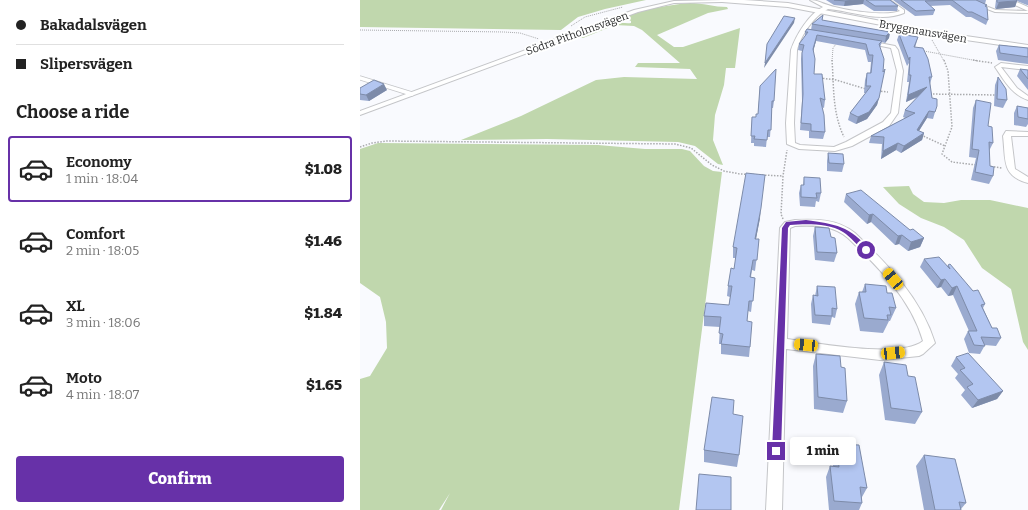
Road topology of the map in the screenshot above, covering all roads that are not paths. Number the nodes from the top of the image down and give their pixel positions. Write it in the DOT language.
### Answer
graph roads {
  1 [pos="722,0"];
  2 [pos="812,0"];
  3 [pos="887,0"];
  4 [pos="966,0"];
  5 [pos="1007,0"];
  6 [pos="827,7"];
  7 [pos="1028,8"];
  8 [pos="819,12"];
  9 [pos="1028,12"];
  10 [pos="858,41"];
  11 [pos="1028,47"];
  12 [pos="1028,68"];
  13 [pos="360,78"];
  14 [pos="412,94"];
  15 [pos="1028,98"];
  16 [pos="360,113"];
  17 [pos="1028,134"];
  18 [pos="1028,180"];
  19 [pos="780,342"];
  20 [pos="774,510"];
  1 -- 8 [label="street, Södra Pitholmsvägen"];
  1 -- 14 [label="street, Södra Pitholmsvägen"];
  2 -- 6 [label="street"];
  3 -- 6 [label="street"];
  4 -- 9 [label="street"];
  5 -- 7 [label="street"];
  6 -- 8 [label="street"];
  8 -- 10 [label="street"];
  8 -- 11 [label="street, Bryggmansvägen"];
  12 -- 15 [label="street"];
  13 -- 14 [label="lane"];
  14 -- 16 [label="street, Södra Pitholmsvägen"];
  17 -- 18 [label="street"];
  19 -- 19 [label="street"];
  19 -- 20 [label="street"];
}
